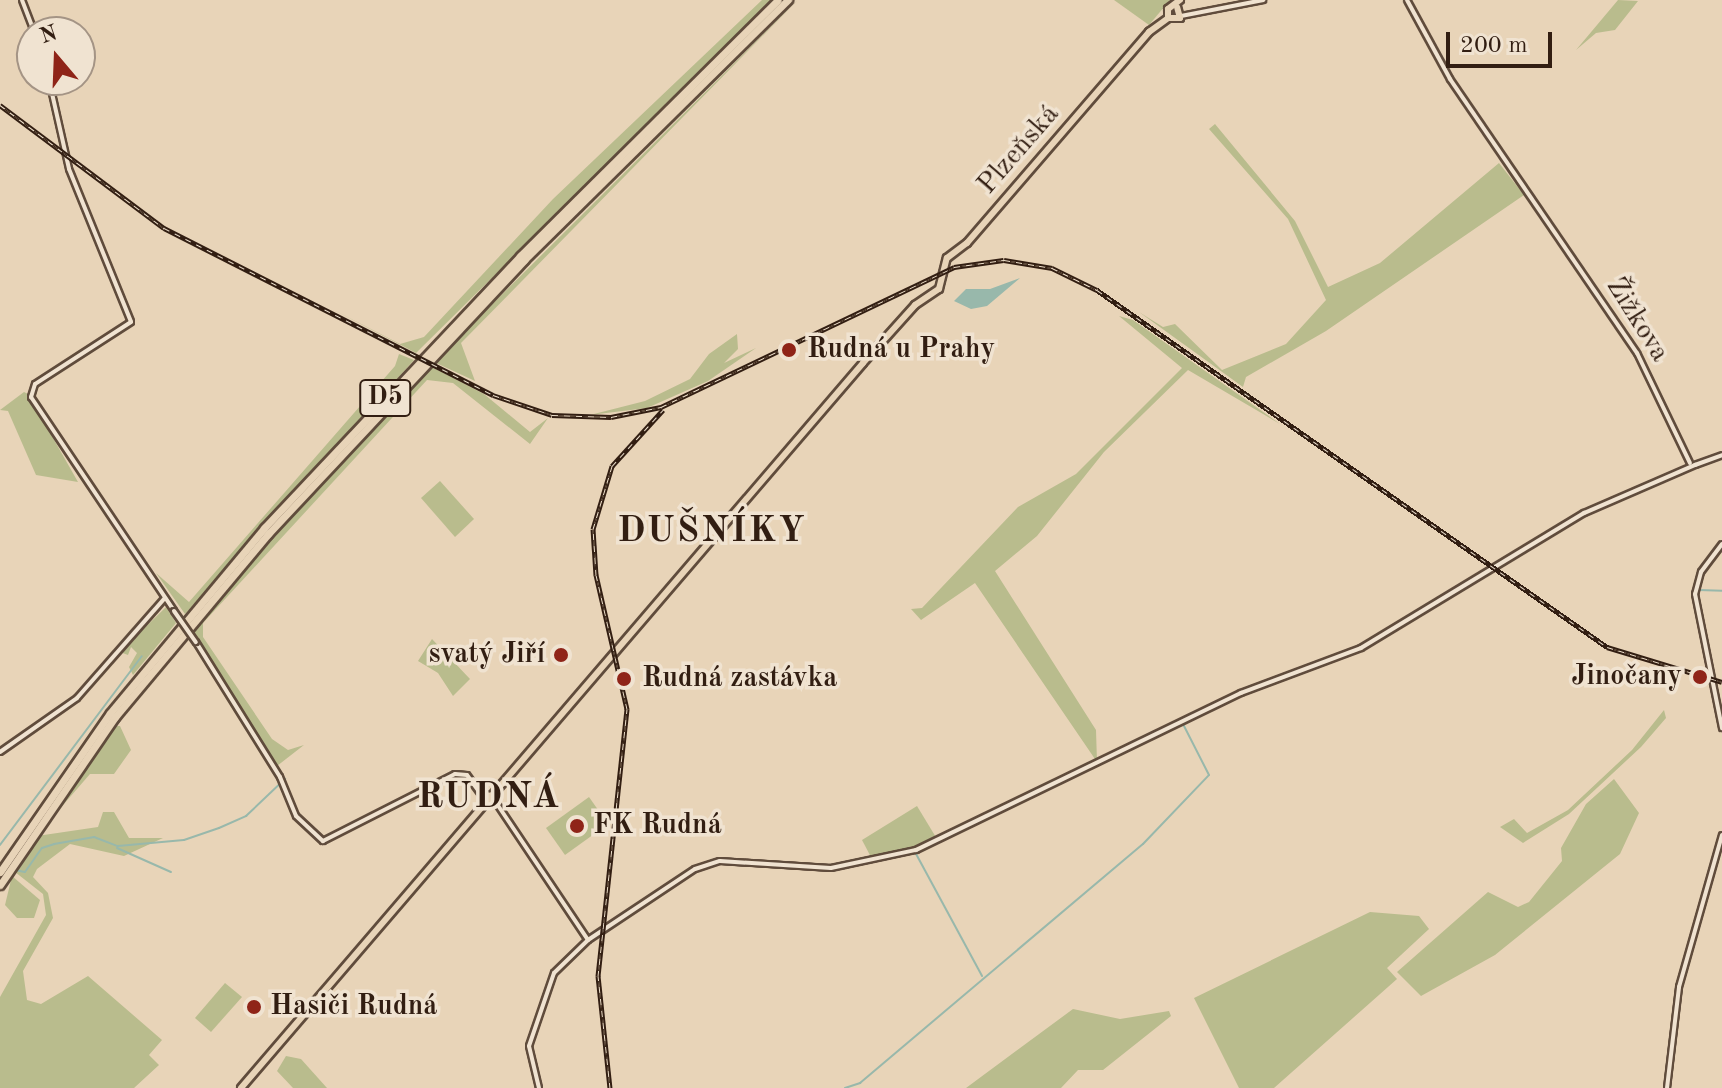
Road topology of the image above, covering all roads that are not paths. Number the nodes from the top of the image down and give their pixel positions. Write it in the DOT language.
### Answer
graph roads {
  1 [pos="778,0"];
  2 [pos="788,0"];
  3 [pos="1263,0"];
  4 [pos="1407,0"];
  5 [pos="1178,4"];
  6 [pos="1181,16"];
  7 [pos="1168,18"];
  8 [pos="53,96"];
  9 [pos="1722,455"];
  10 [pos="1691,465"];
  11 [pos="1722,544"];
  12 [pos="165,598"];
  13 [pos="1722,728"];
  14 [pos="0,752"];
  15 [pos="487,797"];
  16 [pos="1722,835"];
  17 [pos="10,862"];
  18 [pos="1,878"];
  19 [pos="588,940"];
  20 [pos="241,1088"];
  21 [pos="539,1088"];
  22 [pos="1667,1088"];
  1 -- 17 [label="highway, D5"];
  2 -- 17 [label="highway, D5"];
  3 -- 6 [label="street"];
  4 -- 10 [label="street, Žižkova"];
  5 -- 6 [label="main road, Plzeňská"];
  5 -- 7 [label="main road, Plzeňská"];
  6 -- 7 [label="main road"];
  7 -- 15 [label="main road, Plzeňská"];
  8 -- 12 [label="street"];
  9 -- 10 [label="street"];
  10 -- 19 [label="street"];
  11 -- 13 [label="street"];
  12 -- 14 [label="street"];
  12 -- 15 [label="street, bridge"];
  15 -- 19 [label="street"];
  15 -- 20 [label="main road"];
  16 -- 22 [label="street"];
  17 -- 18 [label="highway, D5"];
  19 -- 21 [label="street"];
}
